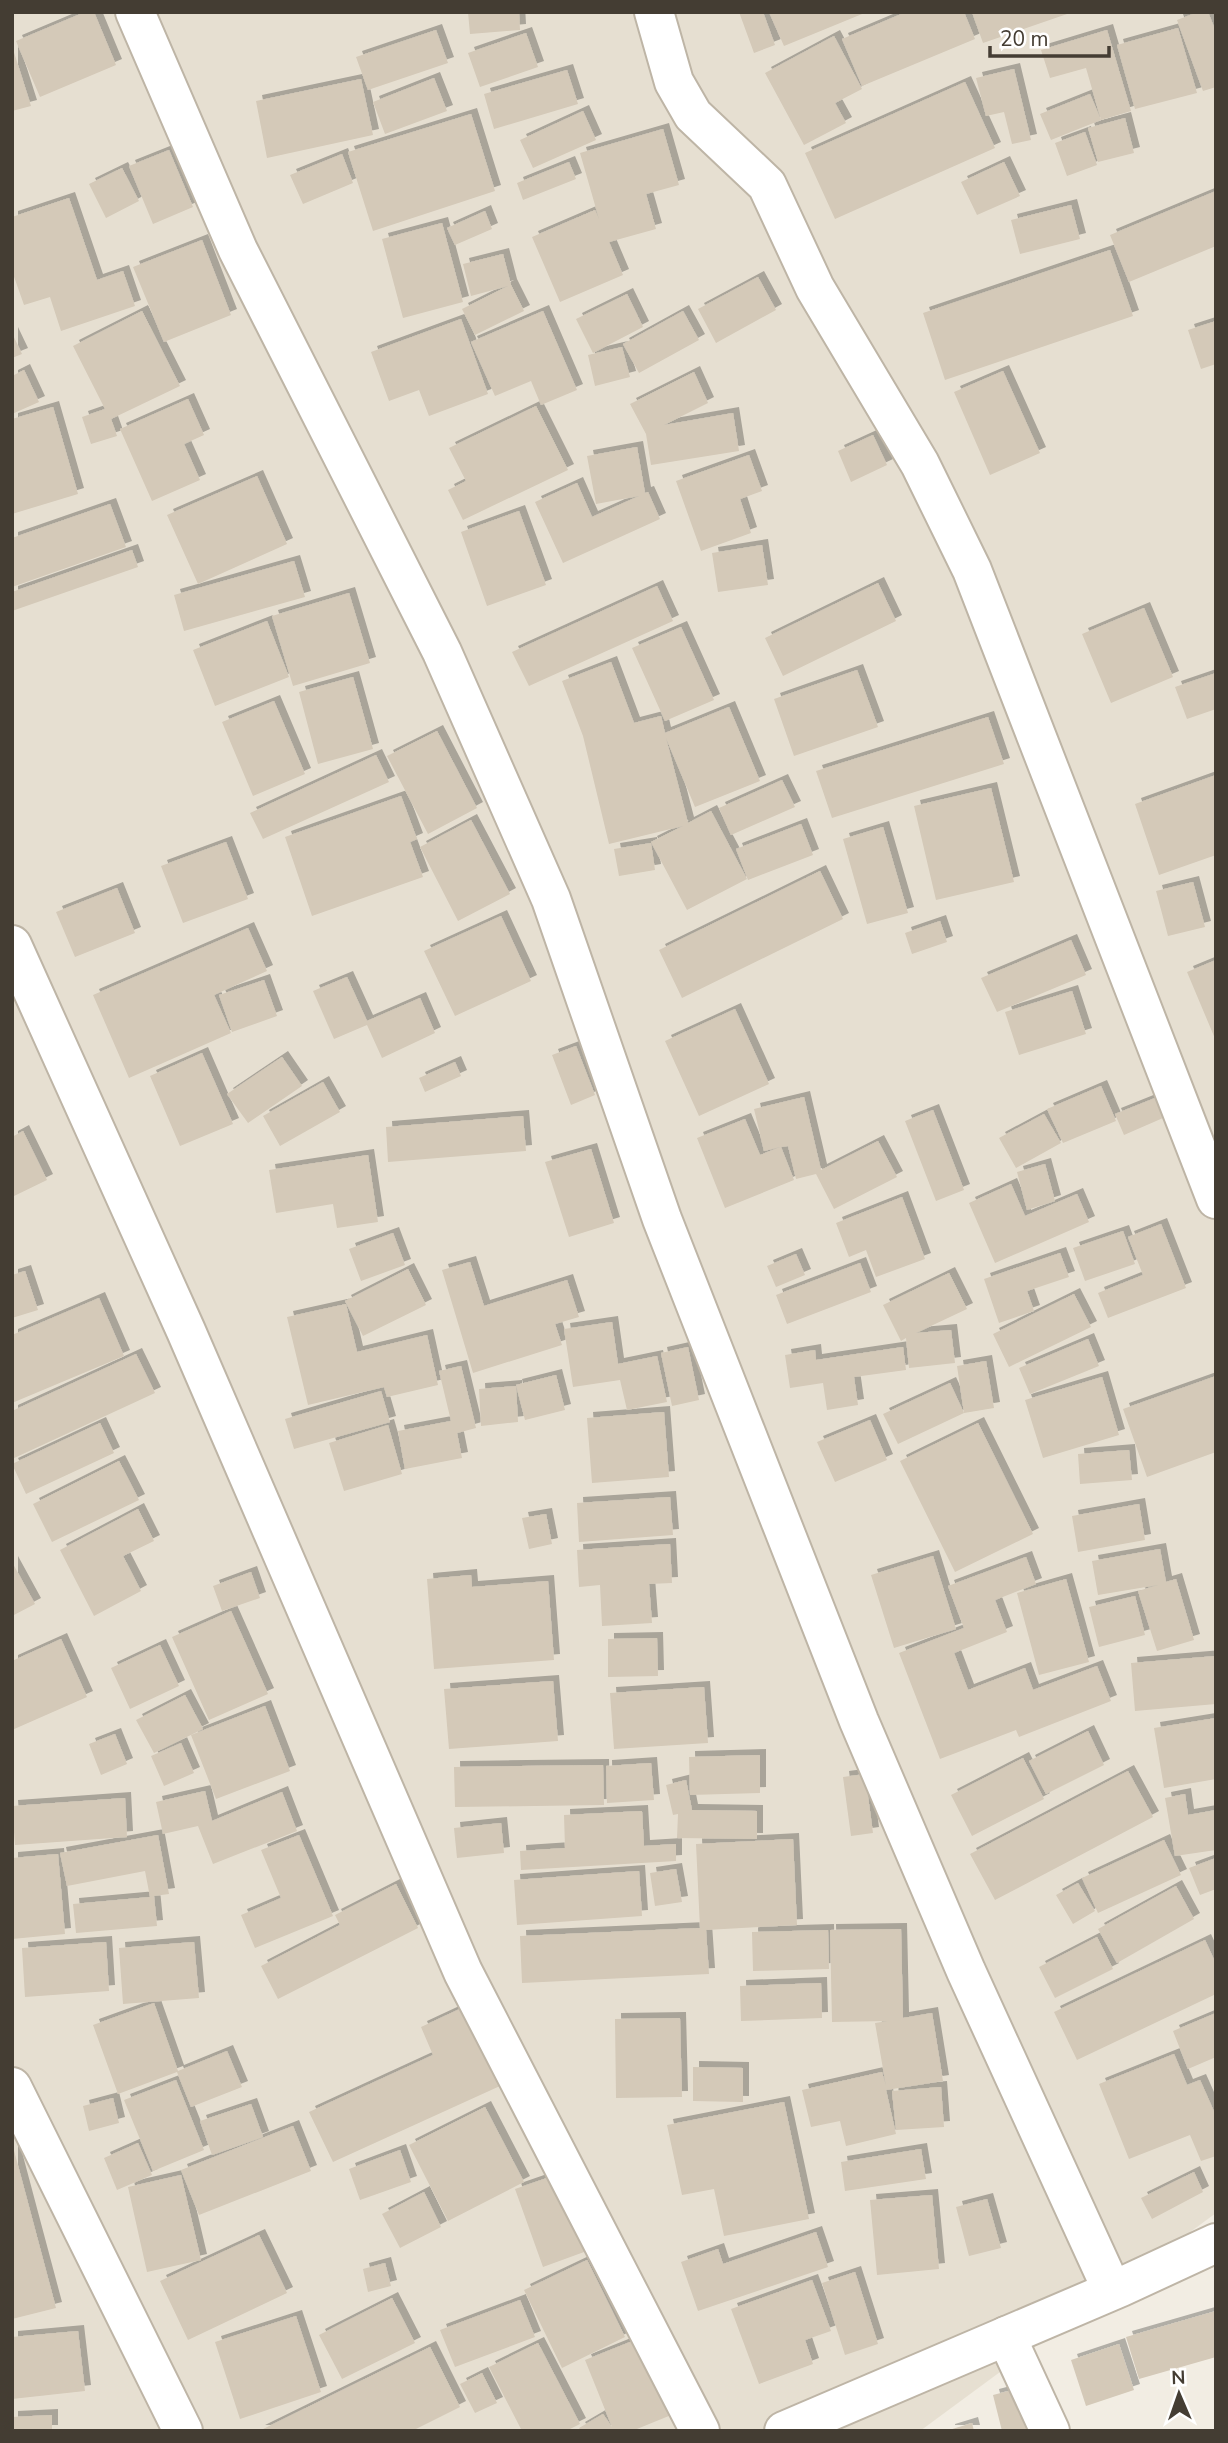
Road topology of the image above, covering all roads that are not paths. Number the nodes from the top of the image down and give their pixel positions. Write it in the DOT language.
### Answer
graph roads {
  1 [pos="135,12"];
  2 [pos="654,12"];
  3 [pos="12,946"];
  4 [pos="1216,1199"];
  5 [pos="12,2087"];
  6 [pos="1216,2242"];
  7 [pos="1112,2290"];
  8 [pos="1006,2336"];
  9 [pos="183,2431"];
  10 [pos="700,2431"];
  11 [pos="784,2431"];
  12 [pos="1050,2431"];
  1 -- 7 [label="street"];
  2 -- 4 [label="street"];
  3 -- 10 [label="street"];
  5 -- 9 [label="street"];
  6 -- 7 [label="street"];
  7 -- 8 [label="street"];
  8 -- 11 [label="street"];
  8 -- 12 [label="street"];
}
